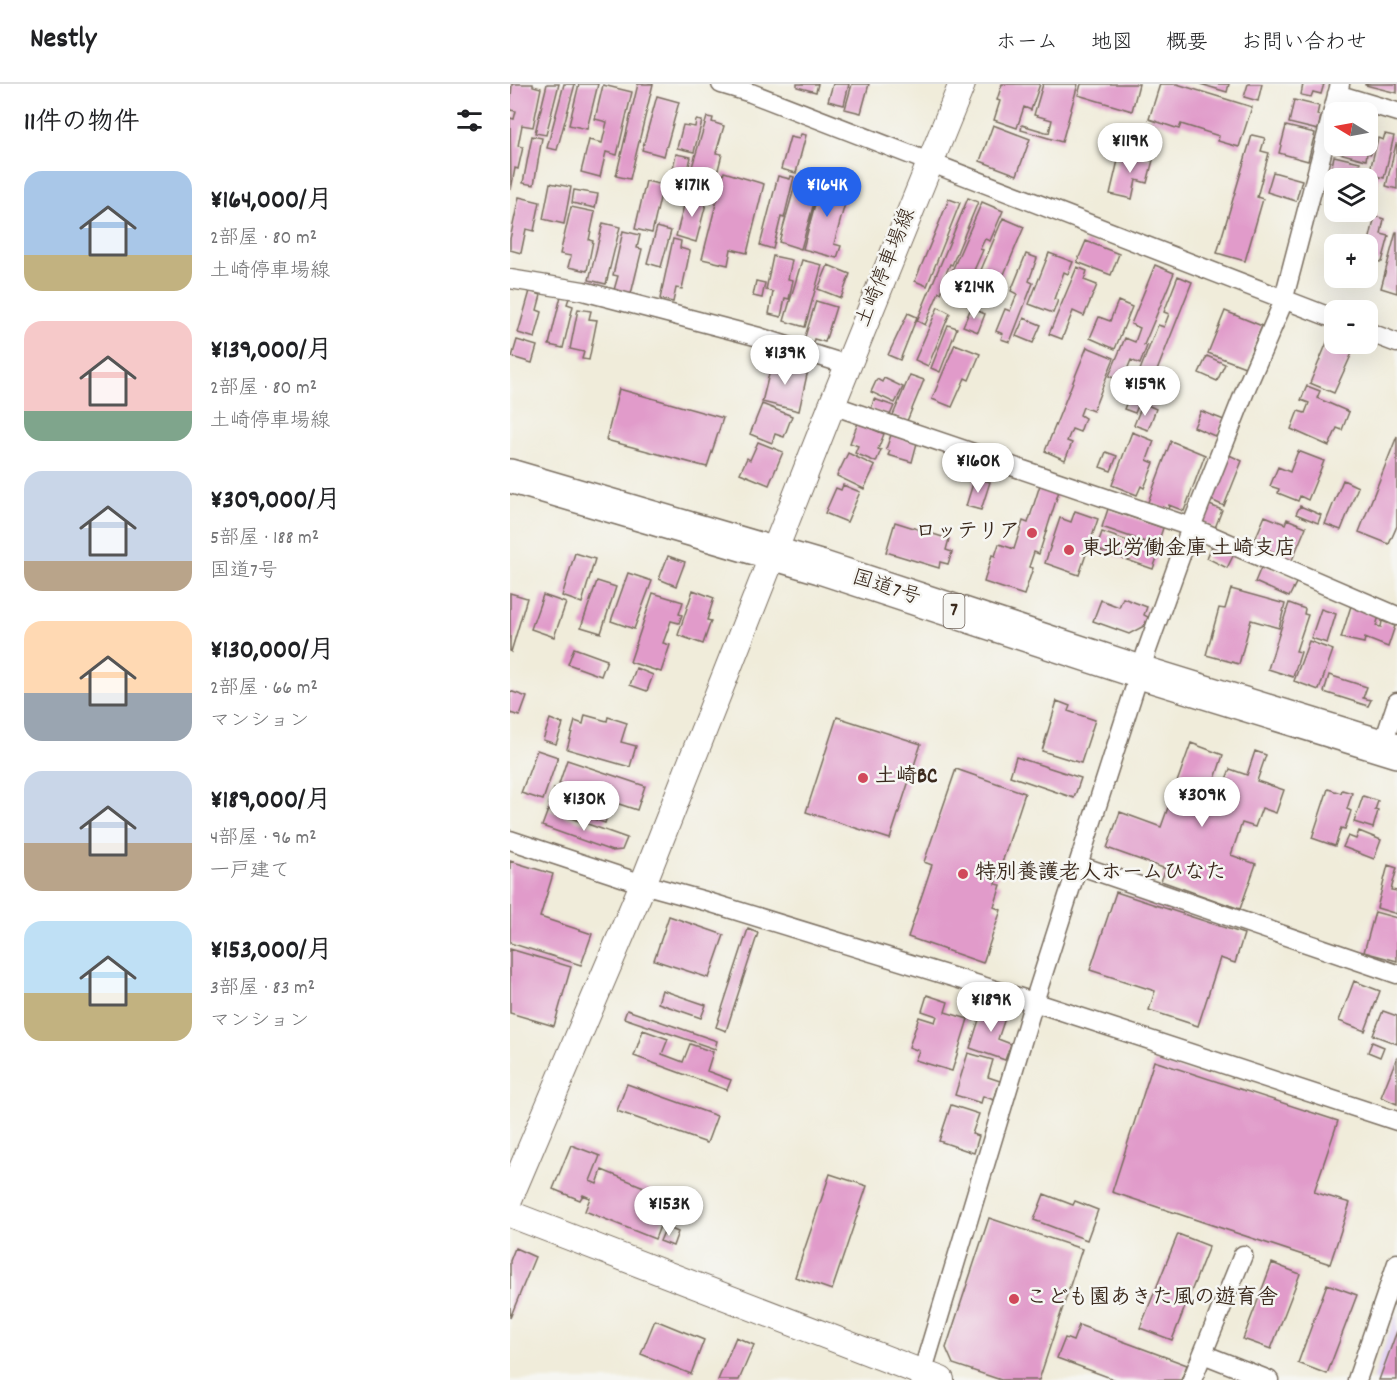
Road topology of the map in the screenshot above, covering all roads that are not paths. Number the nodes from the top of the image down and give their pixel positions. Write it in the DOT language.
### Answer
graph roads {
  1 [pos="721,84"];
  2 [pos="962,84"];
  3 [pos="1339,89"];
  4 [pos="1397,112"];
  5 [pos="930,163"];
  6 [pos="510,279"];
  7 [pos="1284,299"];
  8 [pos="1324,315"];
  9 [pos="1378,336"];
  10 [pos="1397,343"];
  11 [pos="848,365"];
  12 [pos="832,405"];
  13 [pos="510,476"];
  14 [pos="1191,527"];
  15 [pos="774,554"];
  16 [pos="1397,616"];
  17 [pos="1140,672"];
  18 [pos="1397,702"];
  19 [pos="1389,749"];
  20 [pos="510,840"];
  21 [pos="1078,865"];
  22 [pos="643,884"];
  23 [pos="1397,974"];
  24 [pos="1034,1002"];
  25 [pos="1397,1121"];
  26 [pos="510,1197"];
  27 [pos="510,1214"];
  28 [pos="1243,1255"];
  29 [pos="1397,1263"];
  30 [pos="1203,1354"];
  31 [pos="928,1378"];
  32 [pos="1192,1380"];
  33 [pos="1269,1380"];
  34 [pos="1358,1380"];
  1 -- 5 [label="street"];
  2 -- 5 [label="street, 土崎停車場線"];
  3 -- 4 [label="street"];
  3 -- 7 [label="street"];
  5 -- 7 [label="street"];
  5 -- 11 [label="street, 土崎停車場線"];
  6 -- 11 [label="street"];
  7 -- 8 [label="street"];
  7 -- 14 [label="street"];
  9 -- 10 [label="street"];
  11 -- 12 [label="street, 土崎停車場線"];
  12 -- 14 [label="street"];
  12 -- 15 [label="street, 土崎停車場線"];
  13 -- 15 [label="highway, 国道7号 / 7"];
  14 -- 16 [label="street"];
  14 -- 17 [label="street"];
  15 -- 17 [label="highway, 国道7号 / 7"];
  15 -- 22 [label="street, 土崎停車場線"];
  17 -- 19 [label="highway, 国道7号 / 7"];
  17 -- 21 [label="street"];
  18 -- 19 [label="street"];
  20 -- 22 [label="street"];
  21 -- 23 [label="street"];
  21 -- 24 [label="street"];
  22 -- 24 [label="street"];
  22 -- 26 [label="street, 土崎停車場線"];
  24 -- 25 [label="street"];
  24 -- 31 [label="street"];
  27 -- 31 [label="street"];
  28 -- 30 [label="street"];
  29 -- 34 [label="street"];
  30 -- 32 [label="street"];
  30 -- 33 [label="street"];
}
